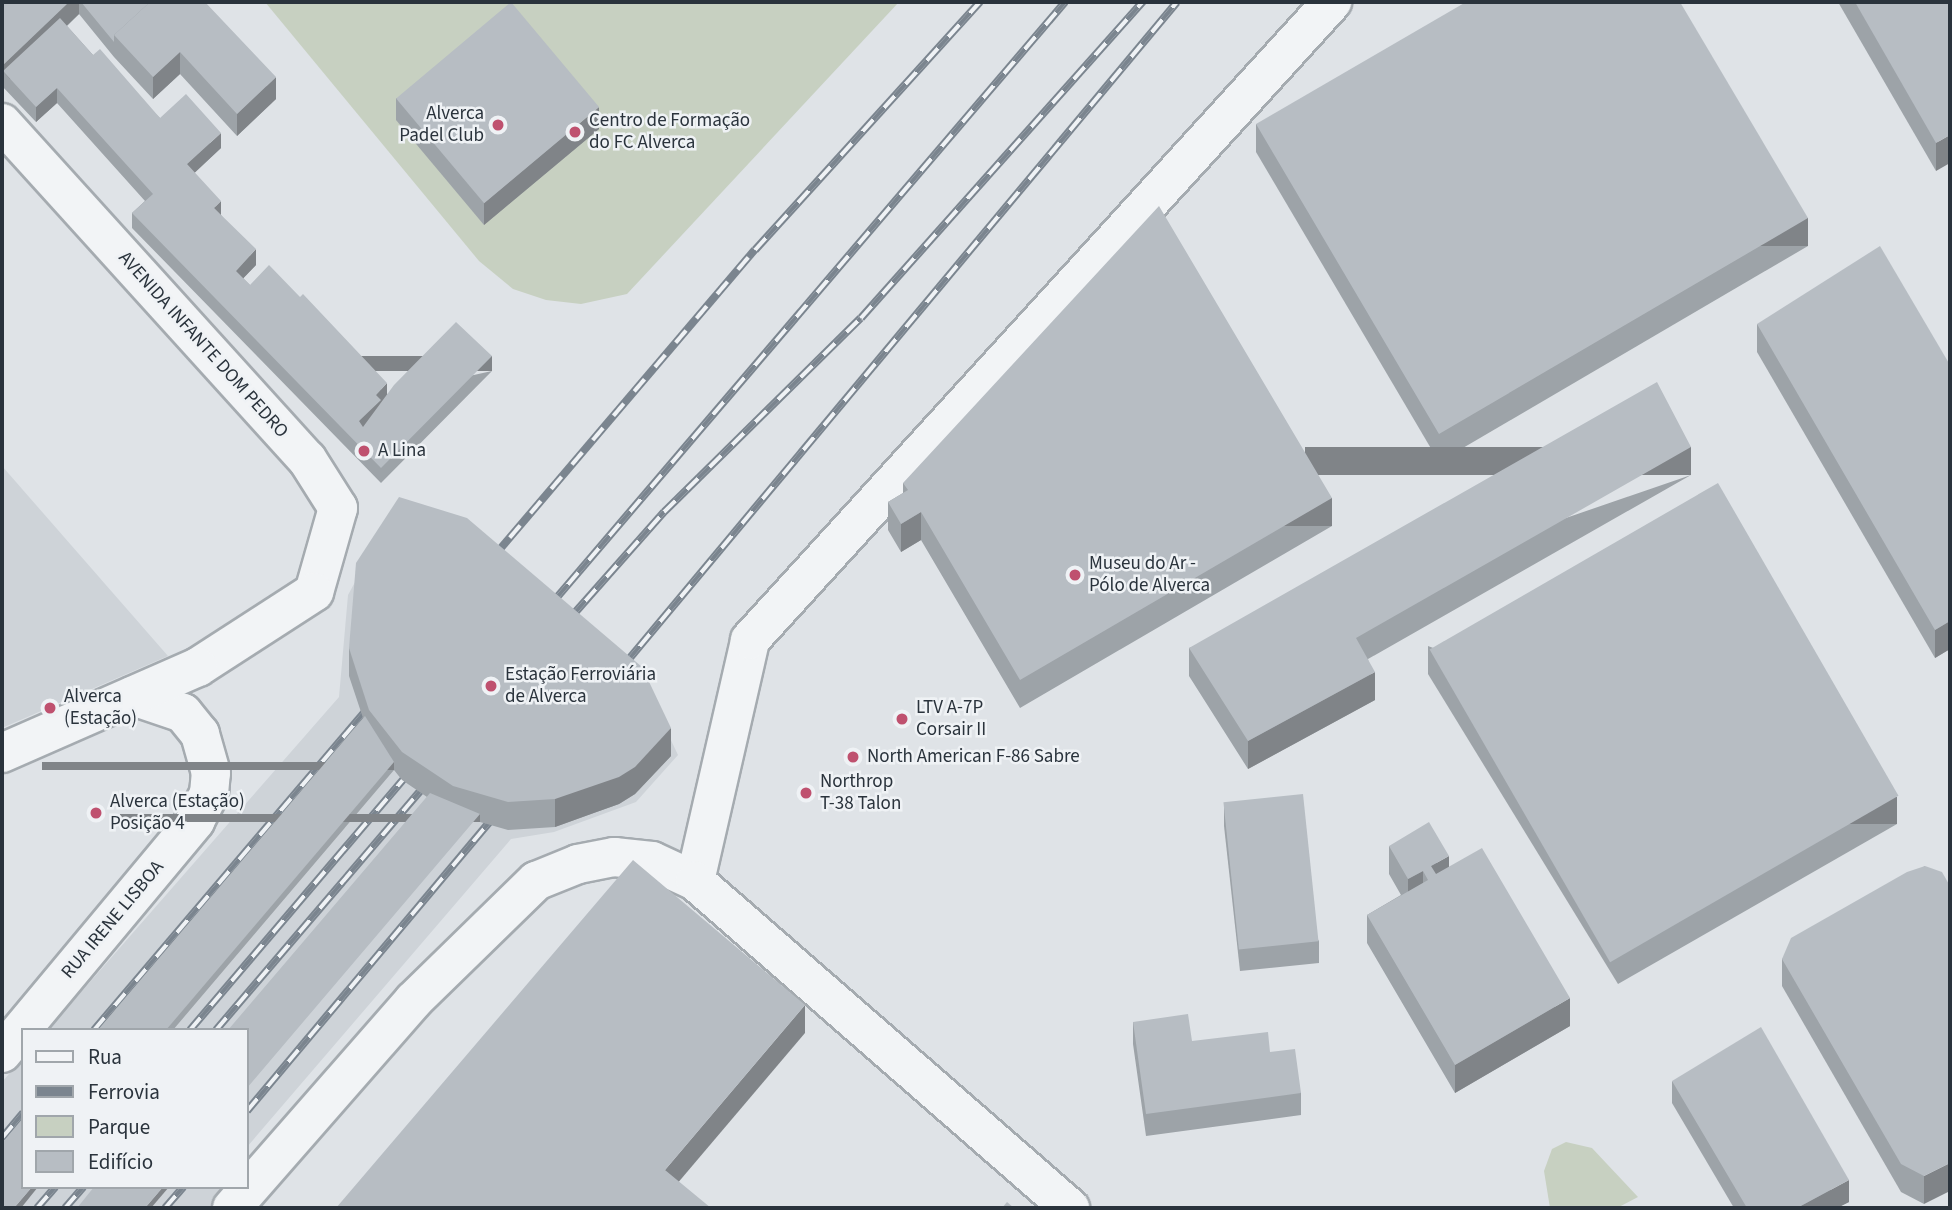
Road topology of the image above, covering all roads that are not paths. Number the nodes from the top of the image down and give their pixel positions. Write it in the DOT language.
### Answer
graph roads {
  1 [pos="1332,2"];
  2 [pos="2,123"];
  3 [pos="133,696"];
  4 [pos="2,753"];
  5 [pos="695,881"];
  6 [pos="23,1028"];
  7 [pos="21,1030"];
  8 [pos="2,1053"];
  9 [pos="232,1208"];
  10 [pos="1070,1208"];
  1 -- 5 [label="street"];
  2 -- 3 [label="street, AVENIDA INFANTE DOM PEDRO"];
  3 -- 4 [label="street"];
  3 -- 6 [label="street, RUA IRENE LISBOA"];
  5 -- 9 [label="street"];
  5 -- 10 [label="street"];
  7 -- 8 [label="street, RUA IRENE LISBOA"];
}
